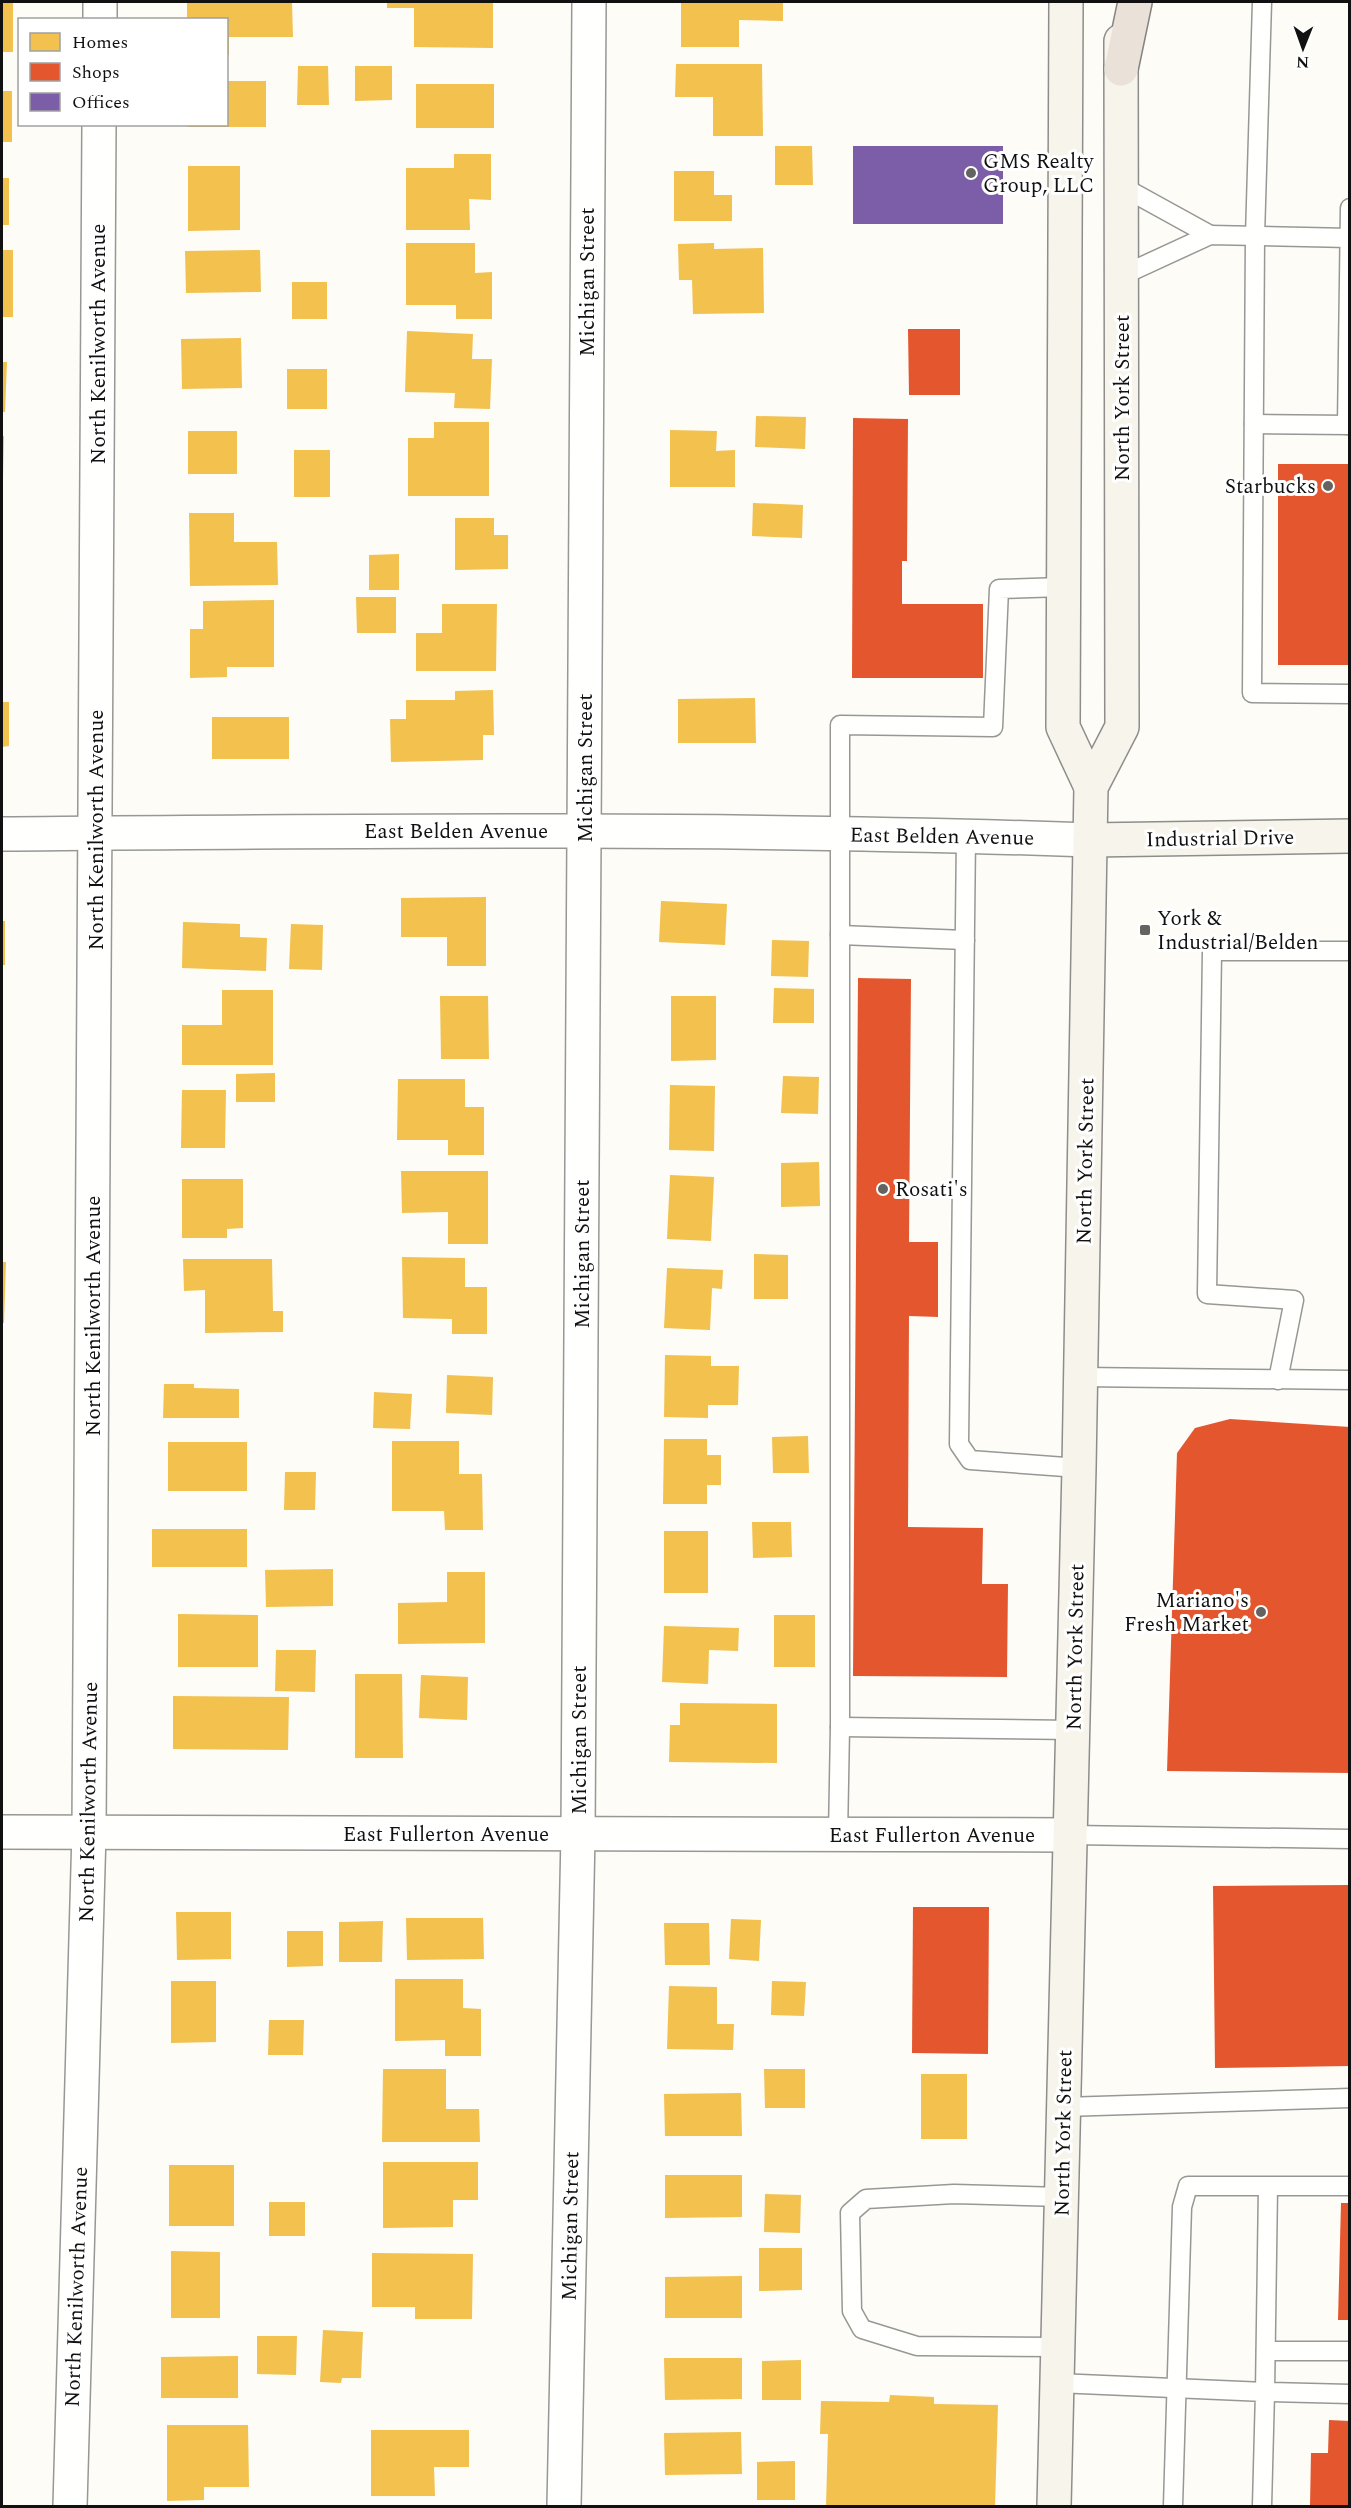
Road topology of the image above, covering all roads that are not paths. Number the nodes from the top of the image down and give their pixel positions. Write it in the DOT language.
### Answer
graph roads {
  1 [pos="100,2"];
  2 [pos="589,2"];
  3 [pos="1066,2"];
  4 [pos="1121,2"];
  5 [pos="1135,2"];
  6 [pos="1262,2"];
  7 [pos="100,18"];
  8 [pos="1121,69"];
  9 [pos="99,126"];
  10 [pos="1121,186"];
  11 [pos="1350,208"];
  12 [pos="1210,235"];
  13 [pos="1255,236"];
  14 [pos="1349,238"];
  15 [pos="1121,276"];
  16 [pos="1254,424"];
  17 [pos="1348,425"];
  18 [pos="1063,587"];
  19 [pos="1350,694"];
  20 [pos="1091,787"];
  21 [pos="585,830"];
  22 [pos="96,833"];
  23 [pos="2,834"];
  24 [pos="840,834"];
  25 [pos="966,836"];
  26 [pos="1350,836"];
  27 [pos="1090,840"];
  28 [pos="840,935"];
  29 [pos="964,940"];
  30 [pos="1350,951"];
  31 [pos="1081,1377"];
  32 [pos="1278,1380"];
  33 [pos="1350,1380"];
  34 [pos="1079,1468"];
  35 [pos="840,1727"];
  36 [pos="1073,1730"];
  37 [pos="2,1832"];
  38 [pos="88,1832"];
  39 [pos="578,1835"];
  40 [pos="1071,1835"];
  41 [pos="838,1836"];
  42 [pos="1350,1839"];
  43 [pos="1350,2098"];
  44 [pos="1064,2107"];
  45 [pos="1350,2186"];
  46 [pos="1268,2187"];
  47 [pos="1062,2197"];
  48 [pos="1058,2348"];
  49 [pos="1266,2351"];
  50 [pos="1350,2351"];
  51 [pos="1057,2383"];
  52 [pos="1176,2387"];
  53 [pos="1265,2392"];
  54 [pos="1350,2394"];
  55 [pos="70,2506"];
  56 [pos="564,2506"];
  57 [pos="1054,2506"];
  58 [pos="1173,2506"];
  59 [pos="1262,2506"];
  1 -- 7 [label="street"];
  2 -- 21 [label="street, Michigan Street"];
  3 -- 18 [label="main road, North York Street"];
  4 -- 8 [label="main road, North York Street"];
  5 -- 8 [label="highway"];
  6 -- 13 [label="lane"];
  8 -- 10 [label="main road, North York Street"];
  9 -- 22 [label="street, North Kenilworth Avenue"];
  10 -- 12 [label="lane"];
  10 -- 15 [label="main road, North York Street"];
  11 -- 14 [label="lane"];
  12 -- 13 [label="lane"];
  12 -- 15 [label="lane"];
  13 -- 14 [label="lane"];
  13 -- 16 [label="lane"];
  14 -- 17 [label="lane"];
  15 -- 20 [label="main road, North York Street"];
  16 -- 17 [label="lane"];
  16 -- 19 [label="lane"];
  18 -- 20 [label="main road, North York Street"];
  18 -- 24 [label="lane"];
  20 -- 27 [label="main road, North York Street"];
  21 -- 22 [label="street, East Belden Avenue"];
  21 -- 24 [label="street, East Belden Avenue"];
  21 -- 39 [label="street, Michigan Street"];
  22 -- 23 [label="street, East Belden Avenue"];
  22 -- 38 [label="street, North Kenilworth Avenue"];
  24 -- 25 [label="street, East Belden Avenue"];
  24 -- 28 [label="lane"];
  25 -- 27 [label="street, East Belden Avenue"];
  25 -- 29 [label="lane"];
  26 -- 27 [label="main road, Industrial Drive"];
  27 -- 31 [label="main road, North York Street"];
  28 -- 29 [label="lane"];
  28 -- 35 [label="lane"];
  29 -- 34 [label="lane"];
  30 -- 32 [label="lane"];
  31 -- 32 [label="lane"];
  31 -- 34 [label="main road, North York Street"];
  32 -- 33 [label="lane"];
  34 -- 36 [label="main road, North York Street"];
  35 -- 36 [label="lane"];
  35 -- 41 [label="lane"];
  36 -- 40 [label="main road, North York Street"];
  37 -- 38 [label="street, East Fullerton Avenue"];
  38 -- 39 [label="street, East Fullerton Avenue"];
  38 -- 55 [label="street, North Kenilworth Avenue"];
  39 -- 41 [label="street, East Fullerton Avenue"];
  39 -- 56 [label="street, Michigan Street"];
  40 -- 41 [label="street, East Fullerton Avenue"];
  40 -- 42 [label="lane"];
  40 -- 44 [label="main road, North York Street"];
  43 -- 44 [label="lane"];
  44 -- 47 [label="main road, North York Street"];
  45 -- 46 [label="lane"];
  46 -- 49 [label="lane"];
  46 -- 52 [label="lane"];
  47 -- 48 [label="main road, North York Street"];
  47 -- 48 [label="lane"];
  48 -- 51 [label="main road, North York Street"];
  49 -- 50 [label="lane"];
  49 -- 53 [label="lane"];
  51 -- 52 [label="lane"];
  51 -- 57 [label="main road, North York Street"];
  52 -- 53 [label="lane"];
  52 -- 58 [label="lane"];
  53 -- 54 [label="lane"];
  53 -- 59 [label="lane"];
}
